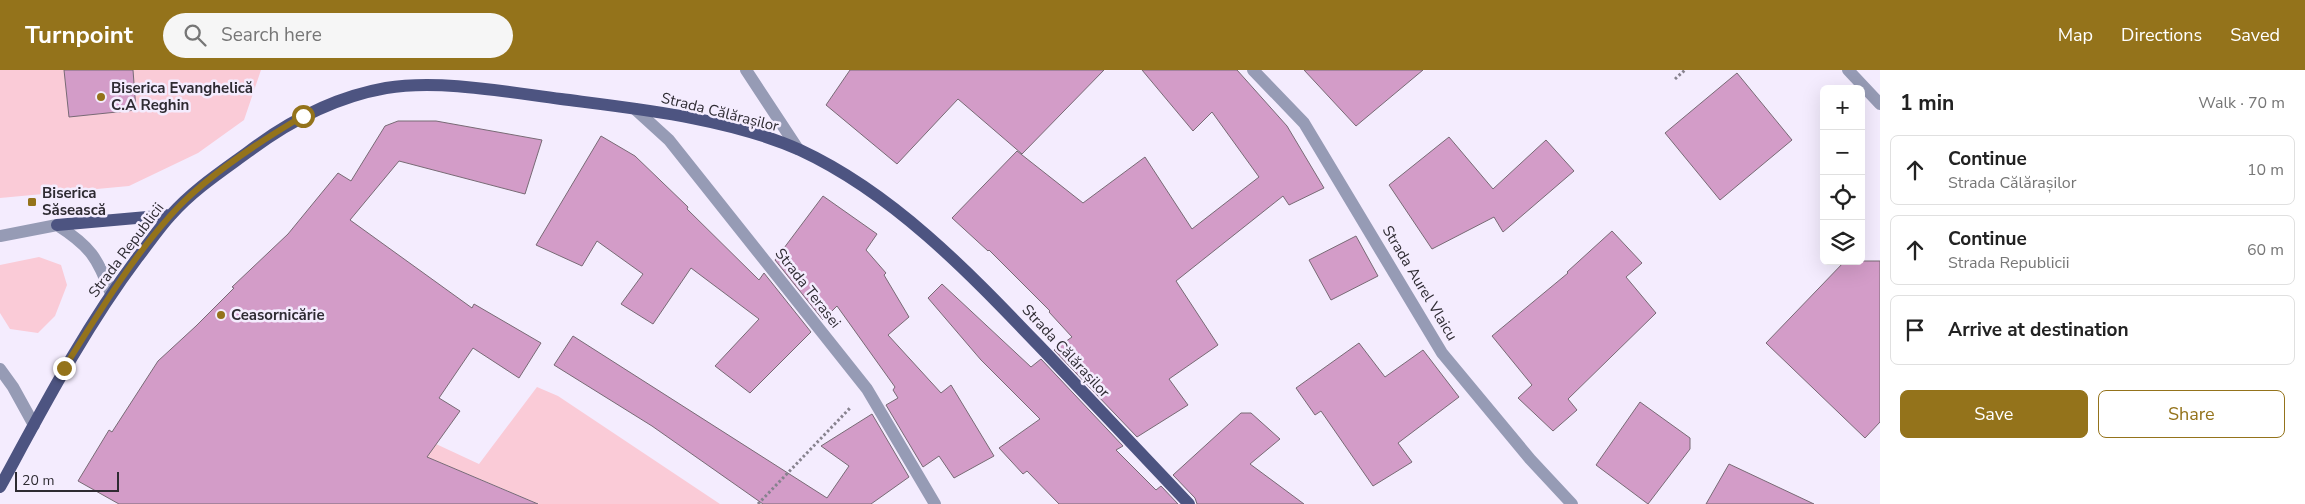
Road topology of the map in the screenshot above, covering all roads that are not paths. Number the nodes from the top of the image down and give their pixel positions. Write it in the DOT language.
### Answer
graph roads {
  1 [pos="746,70"];
  2 [pos="1253,70"];
  3 [pos="1848,70"];
  4 [pos="1880,104"];
  5 [pos="635,109"];
  6 [pos="265,138"];
  7 [pos="798,150"];
  8 [pos="170,215"];
  9 [pos="57,226"];
  10 [pos="0,236"];
  11 [pos="111,294"];
  12 [pos="0,370"];
  13 [pos="34,425"];
  14 [pos="0,487"];
  15 [pos="935,504"];
  16 [pos="1189,504"];
  17 [pos="1572,504"];
  1 -- 7 [label="street"];
  2 -- 17 [label="street, Strada Aurel Vlaicu"];
  3 -- 4 [label="street"];
  5 -- 6 [label="main road, Strada Călărașilor"];
  5 -- 7 [label="main road, Strada Călărașilor"];
  5 -- 15 [label="street, Strada Terasei"];
  6 -- 8 [label="main road, Strada Republicii"];
  7 -- 16 [label="main road, Strada Călărașilor"];
  8 -- 9 [label="main road"];
  8 -- 11 [label="main road, Strada Republicii"];
  9 -- 10 [label="street"];
  9 -- 11 [label="street"];
  11 -- 13 [label="main road, Strada Republicii"];
  12 -- 13 [label="street"];
  13 -- 14 [label="main road, Strada Republicii"];
}
